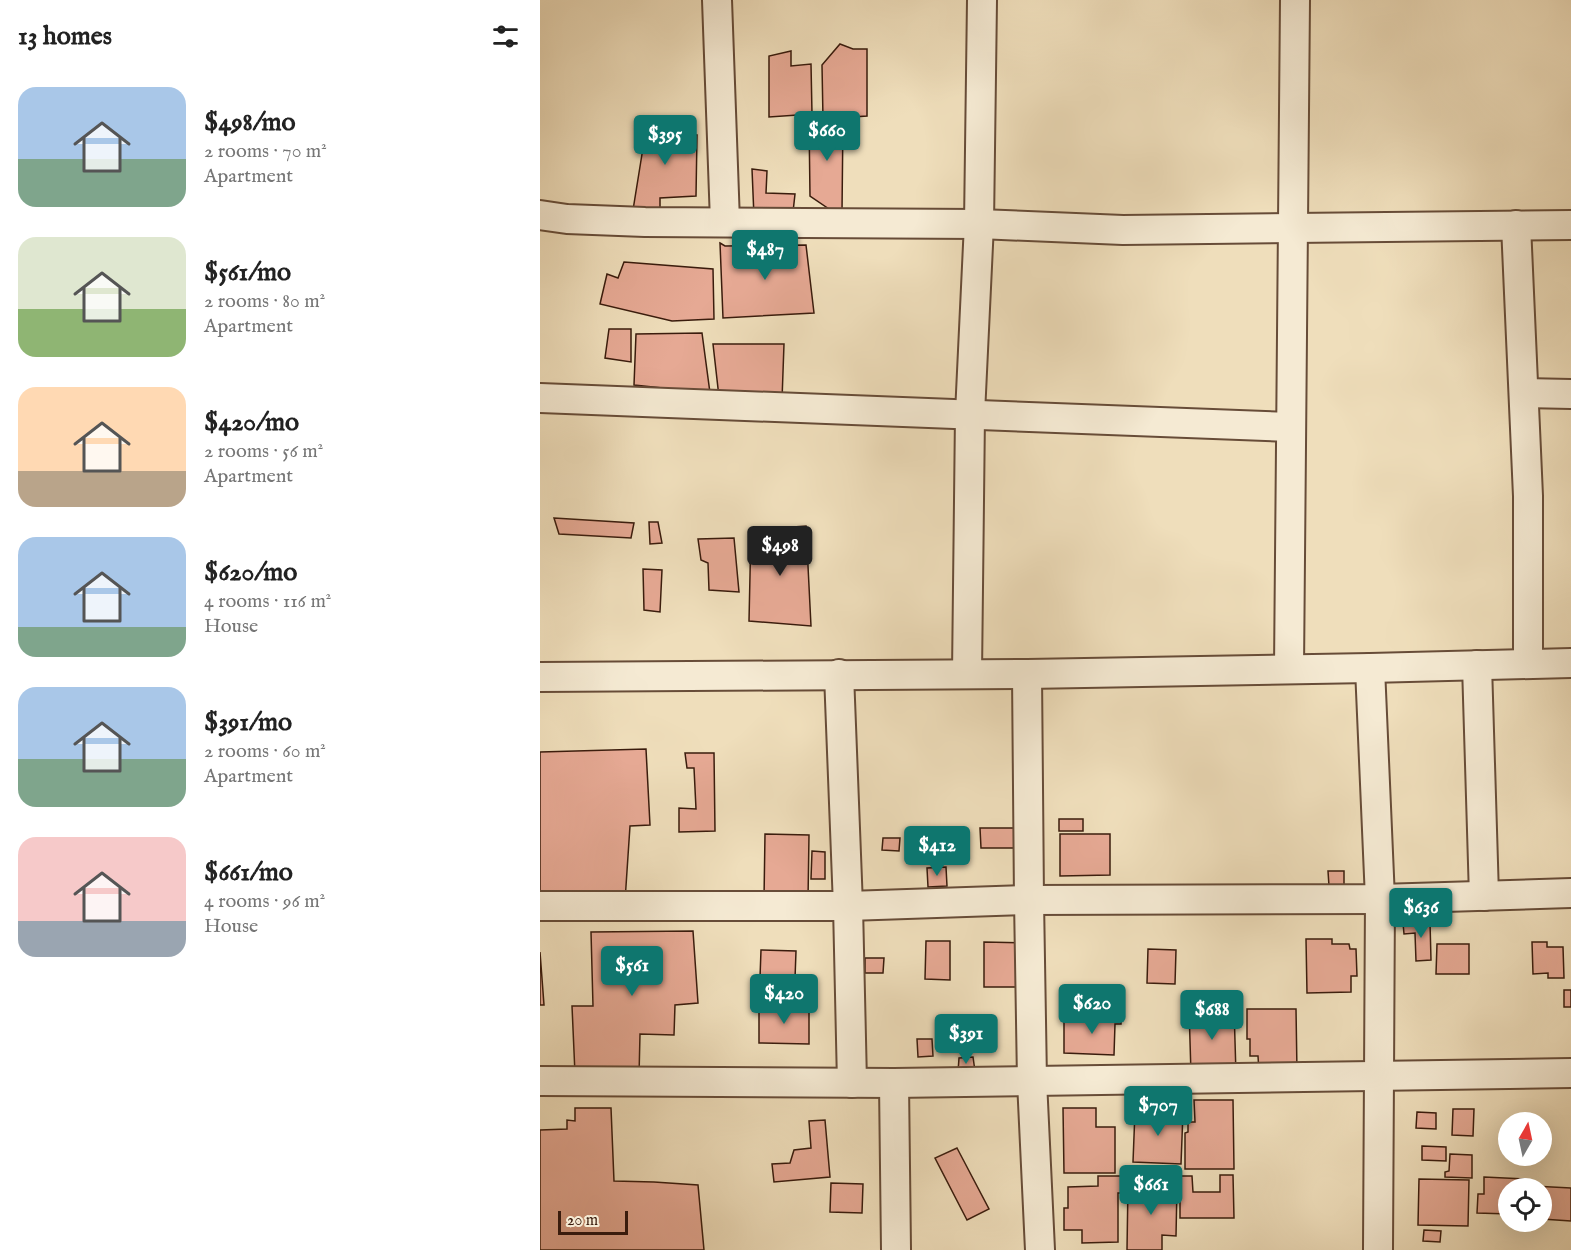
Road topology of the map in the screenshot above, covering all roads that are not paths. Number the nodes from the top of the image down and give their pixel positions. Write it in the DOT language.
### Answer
graph roads {
  1 [pos="717,0"];
  2 [pos="982,0"];
  3 [pos="1295,0"];
  4 [pos="540,215"];
  5 [pos="725,222"];
  6 [pos="979,224"];
  7 [pos="1516,225"];
  8 [pos="1571,225"];
  9 [pos="1294,228"];
  10 [pos="1524,393"];
  11 [pos="1571,394"];
  12 [pos="540,398"];
  13 [pos="970,414"];
  14 [pos="1290,427"];
  15 [pos="1528,663"];
  16 [pos="1571,663"];
  17 [pos="1477,665"];
  18 [pos="1370,668"];
  19 [pos="1289,669"];
  20 [pos="839,674"];
  21 [pos="967,674"];
  22 [pos="1028,674"];
  23 [pos="540,677"];
  24 [pos="1571,893"];
  25 [pos="1484,896"];
  26 [pos="1380,899"];
  27 [pos="1029,900"];
  28 [pos="540,906"];
  29 [pos="848,906"];
  30 [pos="1571,1073"];
  31 [pos="1378,1075"];
  32 [pos="540,1082"];
  33 [pos="1032,1082"];
  34 [pos="852,1083"];
  35 [pos="894,1083"];
  36 [pos="896,1250"];
  37 [pos="1040,1250"];
  38 [pos="1378,1250"];
  1 -- 5 [label="street"];
  2 -- 6 [label="street"];
  3 -- 9 [label="street"];
  4 -- 5 [label="street"];
  5 -- 6 [label="street"];
  6 -- 9 [label="street"];
  6 -- 13 [label="street"];
  7 -- 8 [label="street"];
  7 -- 9 [label="street"];
  7 -- 10 [label="street"];
  9 -- 14 [label="street"];
  10 -- 11 [label="street"];
  10 -- 15 [label="street"];
  12 -- 13 [label="street"];
  13 -- 14 [label="street"];
  13 -- 21 [label="street"];
  14 -- 19 [label="street"];
  15 -- 16 [label="street"];
  15 -- 17 [label="street"];
  17 -- 18 [label="street"];
  17 -- 25 [label="street"];
  18 -- 19 [label="street"];
  18 -- 26 [label="street"];
  19 -- 22 [label="street"];
  20 -- 21 [label="street"];
  20 -- 23 [label="street"];
  20 -- 29 [label="street"];
  21 -- 22 [label="street"];
  22 -- 27 [label="street"];
  24 -- 25 [label="street"];
  25 -- 26 [label="street"];
  26 -- 27 [label="street"];
  26 -- 31 [label="street"];
  27 -- 29 [label="street"];
  27 -- 33 [label="street"];
  28 -- 29 [label="street"];
  29 -- 34 [label="street"];
  30 -- 31 [label="street"];
  31 -- 33 [label="street"];
  31 -- 38 [label="street"];
  32 -- 34 [label="street"];
  33 -- 35 [label="street"];
  33 -- 37 [label="street"];
  34 -- 35 [label="street"];
  35 -- 36 [label="street"];
}
